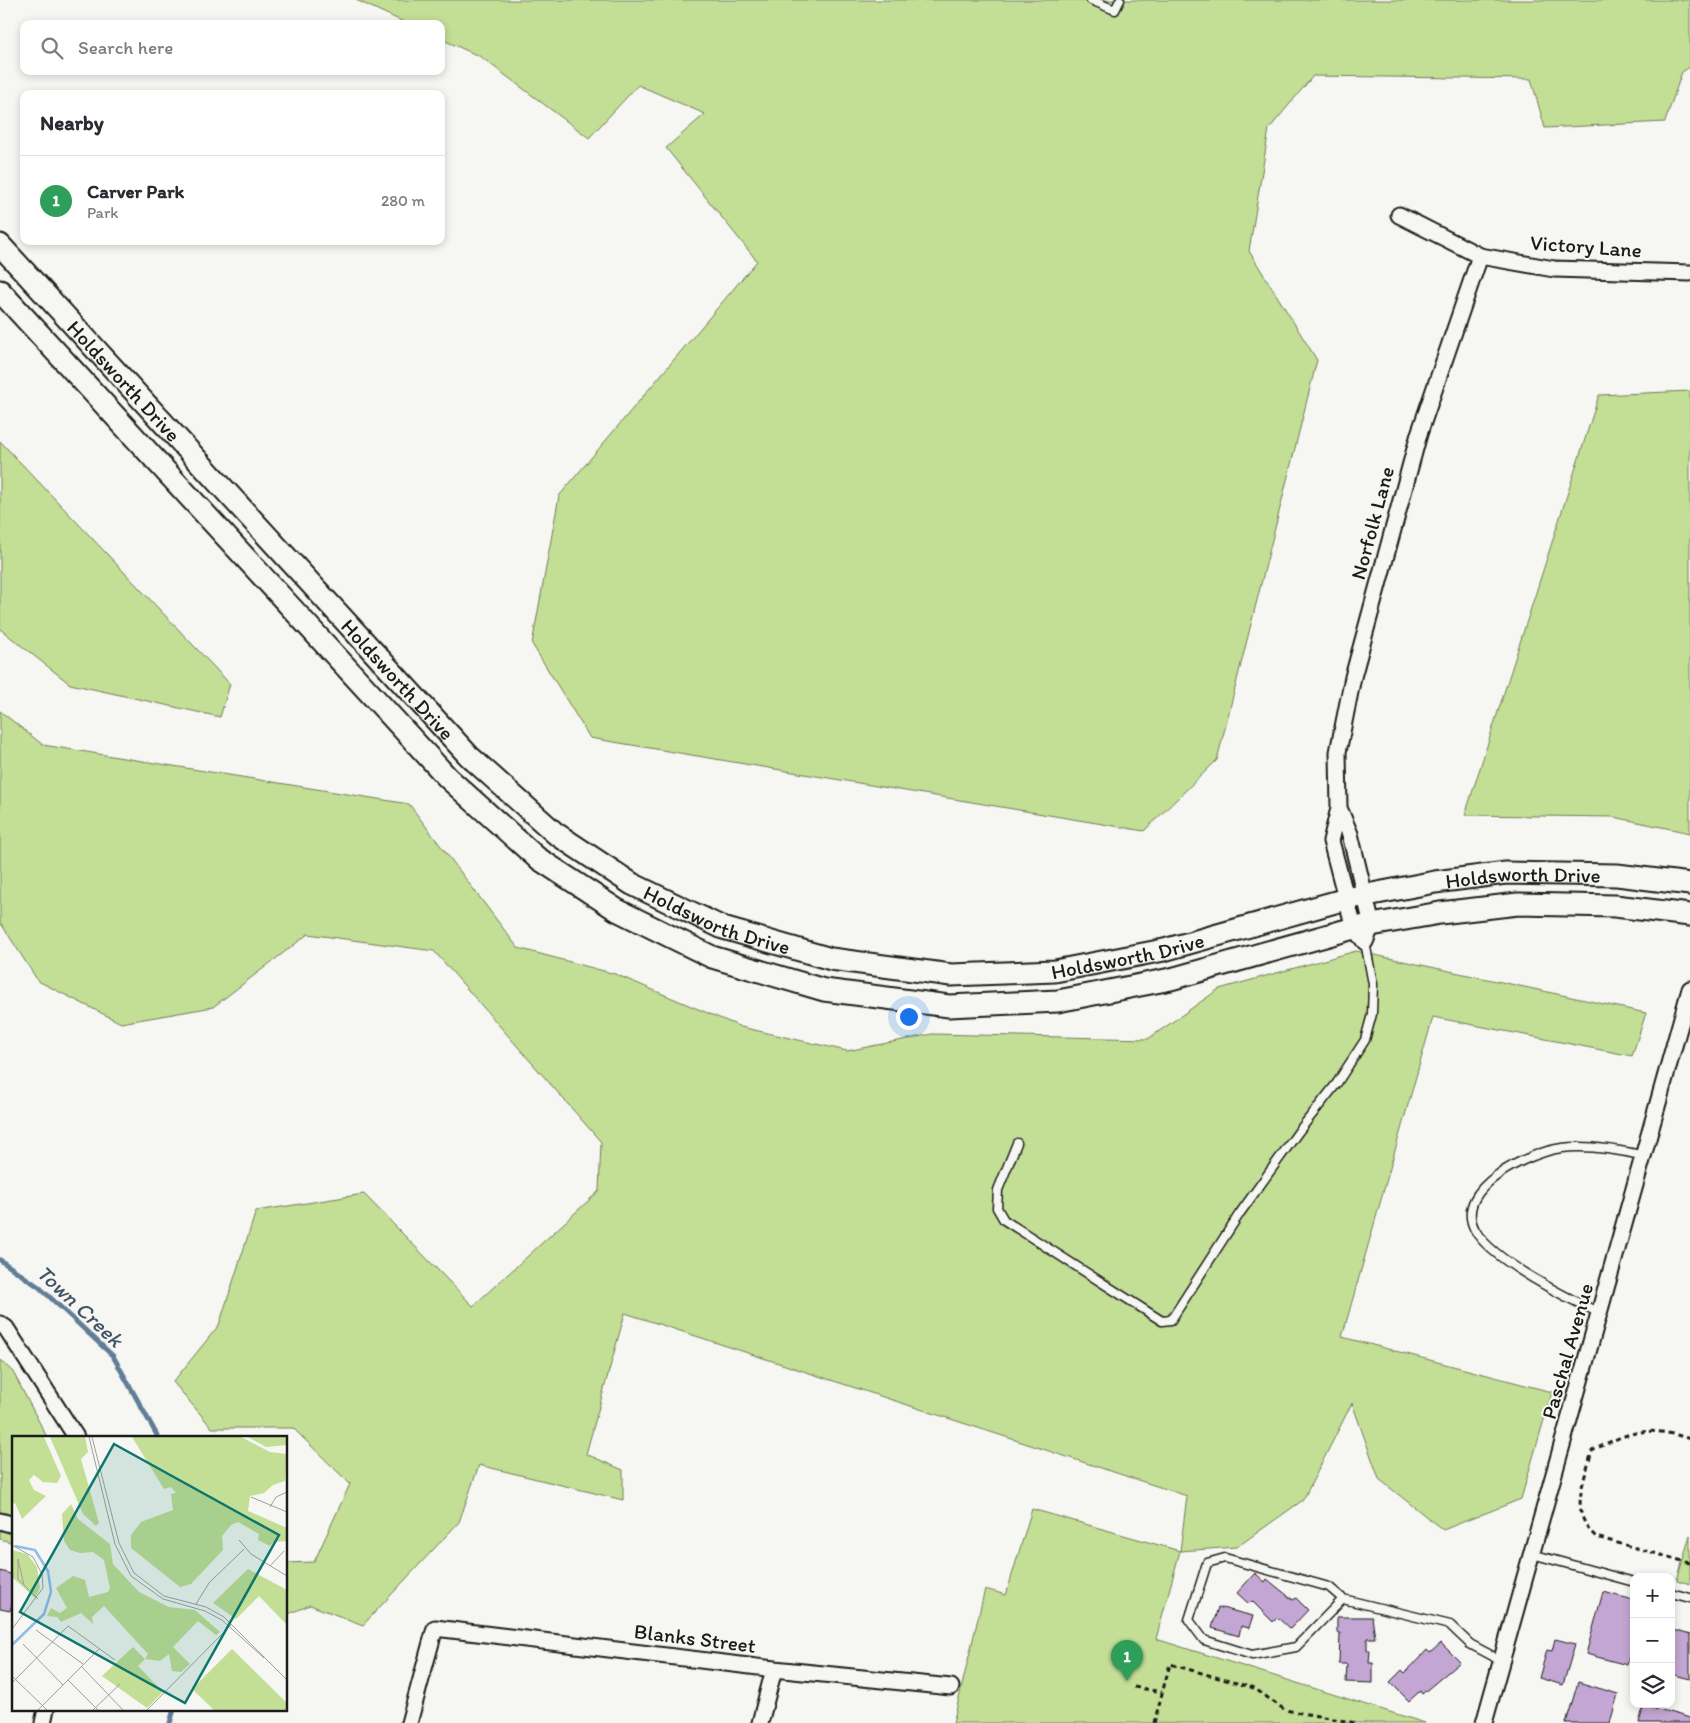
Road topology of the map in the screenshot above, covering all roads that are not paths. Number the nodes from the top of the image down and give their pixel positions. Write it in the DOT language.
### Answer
graph roads {
  1 [pos="1091,0"];
  2 [pos="1120,0"];
  3 [pos="1399,214"];
  4 [pos="0,245"];
  5 [pos="1480,256"];
  6 [pos="1690,273"];
  7 [pos="0,290"];
  8 [pos="227,492"];
  9 [pos="204,512"];
  10 [pos="1690,884"];
  11 [pos="1355,898"];
  12 [pos="1690,915"];
  13 [pos="1364,932"];
  14 [pos="1690,990"];
  15 [pos="1017,1143"];
  16 [pos="1645,1156"];
  17 [pos="1600,1313"];
  18 [pos="0,1324"];
  19 [pos="75,1436"];
  20 [pos="1532,1554"];
  21 [pos="1630,1581"];
  22 [pos="1675,1594"];
  23 [pos="1690,1598"];
  24 [pos="1343,1599"];
  25 [pos="1502,1661"];
  26 [pos="774,1669"];
  27 [pos="951,1687"];
  28 [pos="46,1710"];
  29 [pos="43,1723"];
  30 [pos="409,1723"];
  31 [pos="760,1723"];
  32 [pos="1484,1723"];
  1 -- 2 [label="lane"];
  3 -- 5 [label="street, Victory Lane"];
  4 -- 8 [label="main road, Holdsworth Drive"];
  5 -- 6 [label="street, Victory Lane"];
  5 -- 11 [label="street, Norfolk Lane"];
  7 -- 9 [label="main road, Holdsworth Drive"];
  8 -- 9 [label="main road"];
  8 -- 11 [label="main road, Holdsworth Drive"];
  9 -- 13 [label="main road, Holdsworth Drive"];
  10 -- 11 [label="main road, Holdsworth Drive"];
  11 -- 13 [label="street, Norfolk Lane"];
  12 -- 13 [label="main road, Holdsworth Drive"];
  13 -- 15 [label="lane"];
  14 -- 16 [label="street, Paschal Avenue"];
  16 -- 17 [label="street, Paschal Avenue"];
  16 -- 17 [label="lane"];
  17 -- 20 [label="street, Paschal Avenue"];
  18 -- 19 [label="street"];
  20 -- 21 [label="lane"];
  20 -- 25 [label="street, Paschal Avenue"];
  22 -- 23 [label="lane"];
  24 -- 24 [label="lane"];
  24 -- 25 [label="lane"];
  25 -- 32 [label="street, Paschal Avenue"];
  26 -- 27 [label="street, Blanks Street"];
  26 -- 30 [label="street, Blanks Street"];
  26 -- 31 [label="street"];
  28 -- 29 [label="street"];
}
